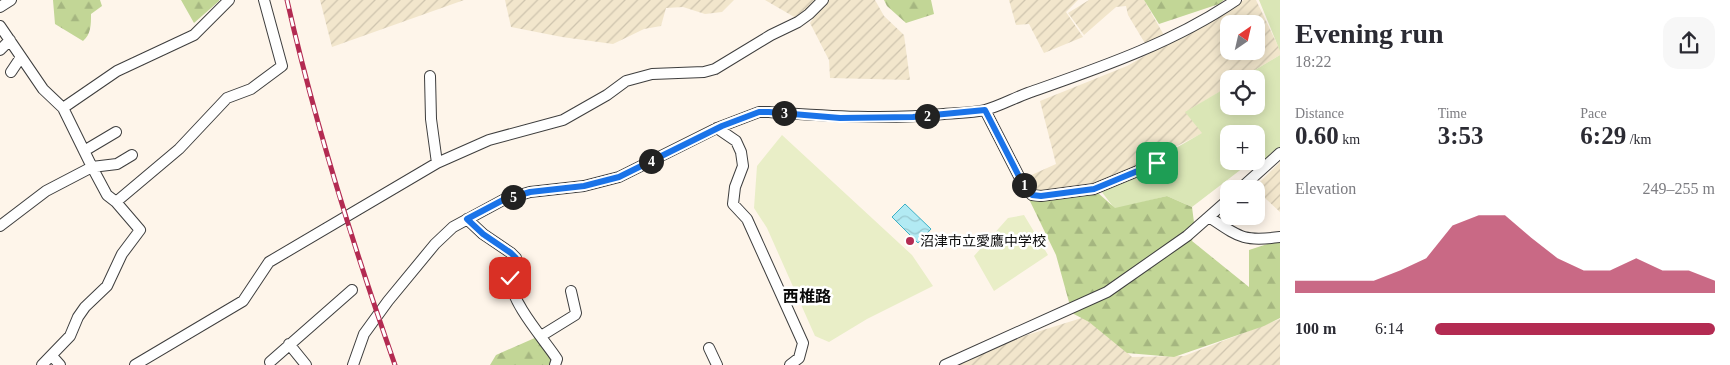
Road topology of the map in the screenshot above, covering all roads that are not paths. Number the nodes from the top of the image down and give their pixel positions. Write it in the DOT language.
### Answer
graph roads {
  1 [pos="11,0"];
  2 [pos="229,0"];
  3 [pos="264,0"];
  4 [pos="823,0"];
  5 [pos="1236,0"];
  6 [pos="0,7"];
  7 [pos="0,26"];
  8 [pos="10,40"];
  9 [pos="0,50"];
  10 [pos="21,57"];
  11 [pos="11,72"];
  12 [pos="430,76"];
  13 [pos="63,108"];
  14 [pos="985,110"];
  15 [pos="717,128"];
  16 [pos="116,132"];
  17 [pos="84,151"];
  18 [pos="1280,153"];
  19 [pos="132,155"];
  20 [pos="437,163"];
  21 [pos="1157,163"];
  22 [pos="92,167"];
  23 [pos="1250,180"];
  24 [pos="116,202"];
  25 [pos="1220,207"];
  26 [pos="1209,217"];
  27 [pos="467,219"];
  28 [pos="0,226"];
  29 [pos="1280,237"];
  30 [pos="352,290"];
  31 [pos="572,291"];
  32 [pos="541,336"];
  33 [pos="289,344"];
  34 [pos="710,348"];
  35 [pos="52,356"];
  36 [pos="270,362"];
  37 [pos="42,365"];
  38 [pos="60,365"];
  39 [pos="135,365"];
  40 [pos="306,365"];
  41 [pos="353,365"];
  42 [pos="555,365"];
  43 [pos="717,365"];
  44 [pos="790,365"];
  45 [pos="945,365"];
  1 -- 6 [label="street"];
  2 -- 13 [label="street"];
  3 -- 24 [label="street"];
  4 -- 20 [label="street"];
  5 -- 14 [label="street"];
  7 -- 8 [label="street"];
  8 -- 9 [label="street"];
  8 -- 10 [label="street"];
  10 -- 11 [label="street"];
  10 -- 13 [label="street"];
  12 -- 20 [label="street"];
  13 -- 17 [label="street"];
  14 -- 15 [label="street"];
  14 -- 21 [label="street"];
  15 -- 27 [label="street"];
  15 -- 44 [label="street"];
  16 -- 17 [label="street"];
  17 -- 22 [label="street"];
  18 -- 23 [label="street"];
  19 -- 22 [label="street"];
  20 -- 39 [label="street"];
  22 -- 24 [label="street"];
  22 -- 28 [label="street"];
  24 -- 35 [label="street"];
  25 -- 26 [label="street"];
  26 -- 29 [label="street"];
  26 -- 45 [label="street"];
  27 -- 32 [label="street"];
  27 -- 41 [label="street"];
  30 -- 33 [label="street"];
  31 -- 32 [label="street"];
  32 -- 42 [label="street"];
  33 -- 36 [label="street"];
  33 -- 40 [label="street"];
  34 -- 43 [label="street"];
  35 -- 37 [label="street"];
  35 -- 38 [label="street"];
}
